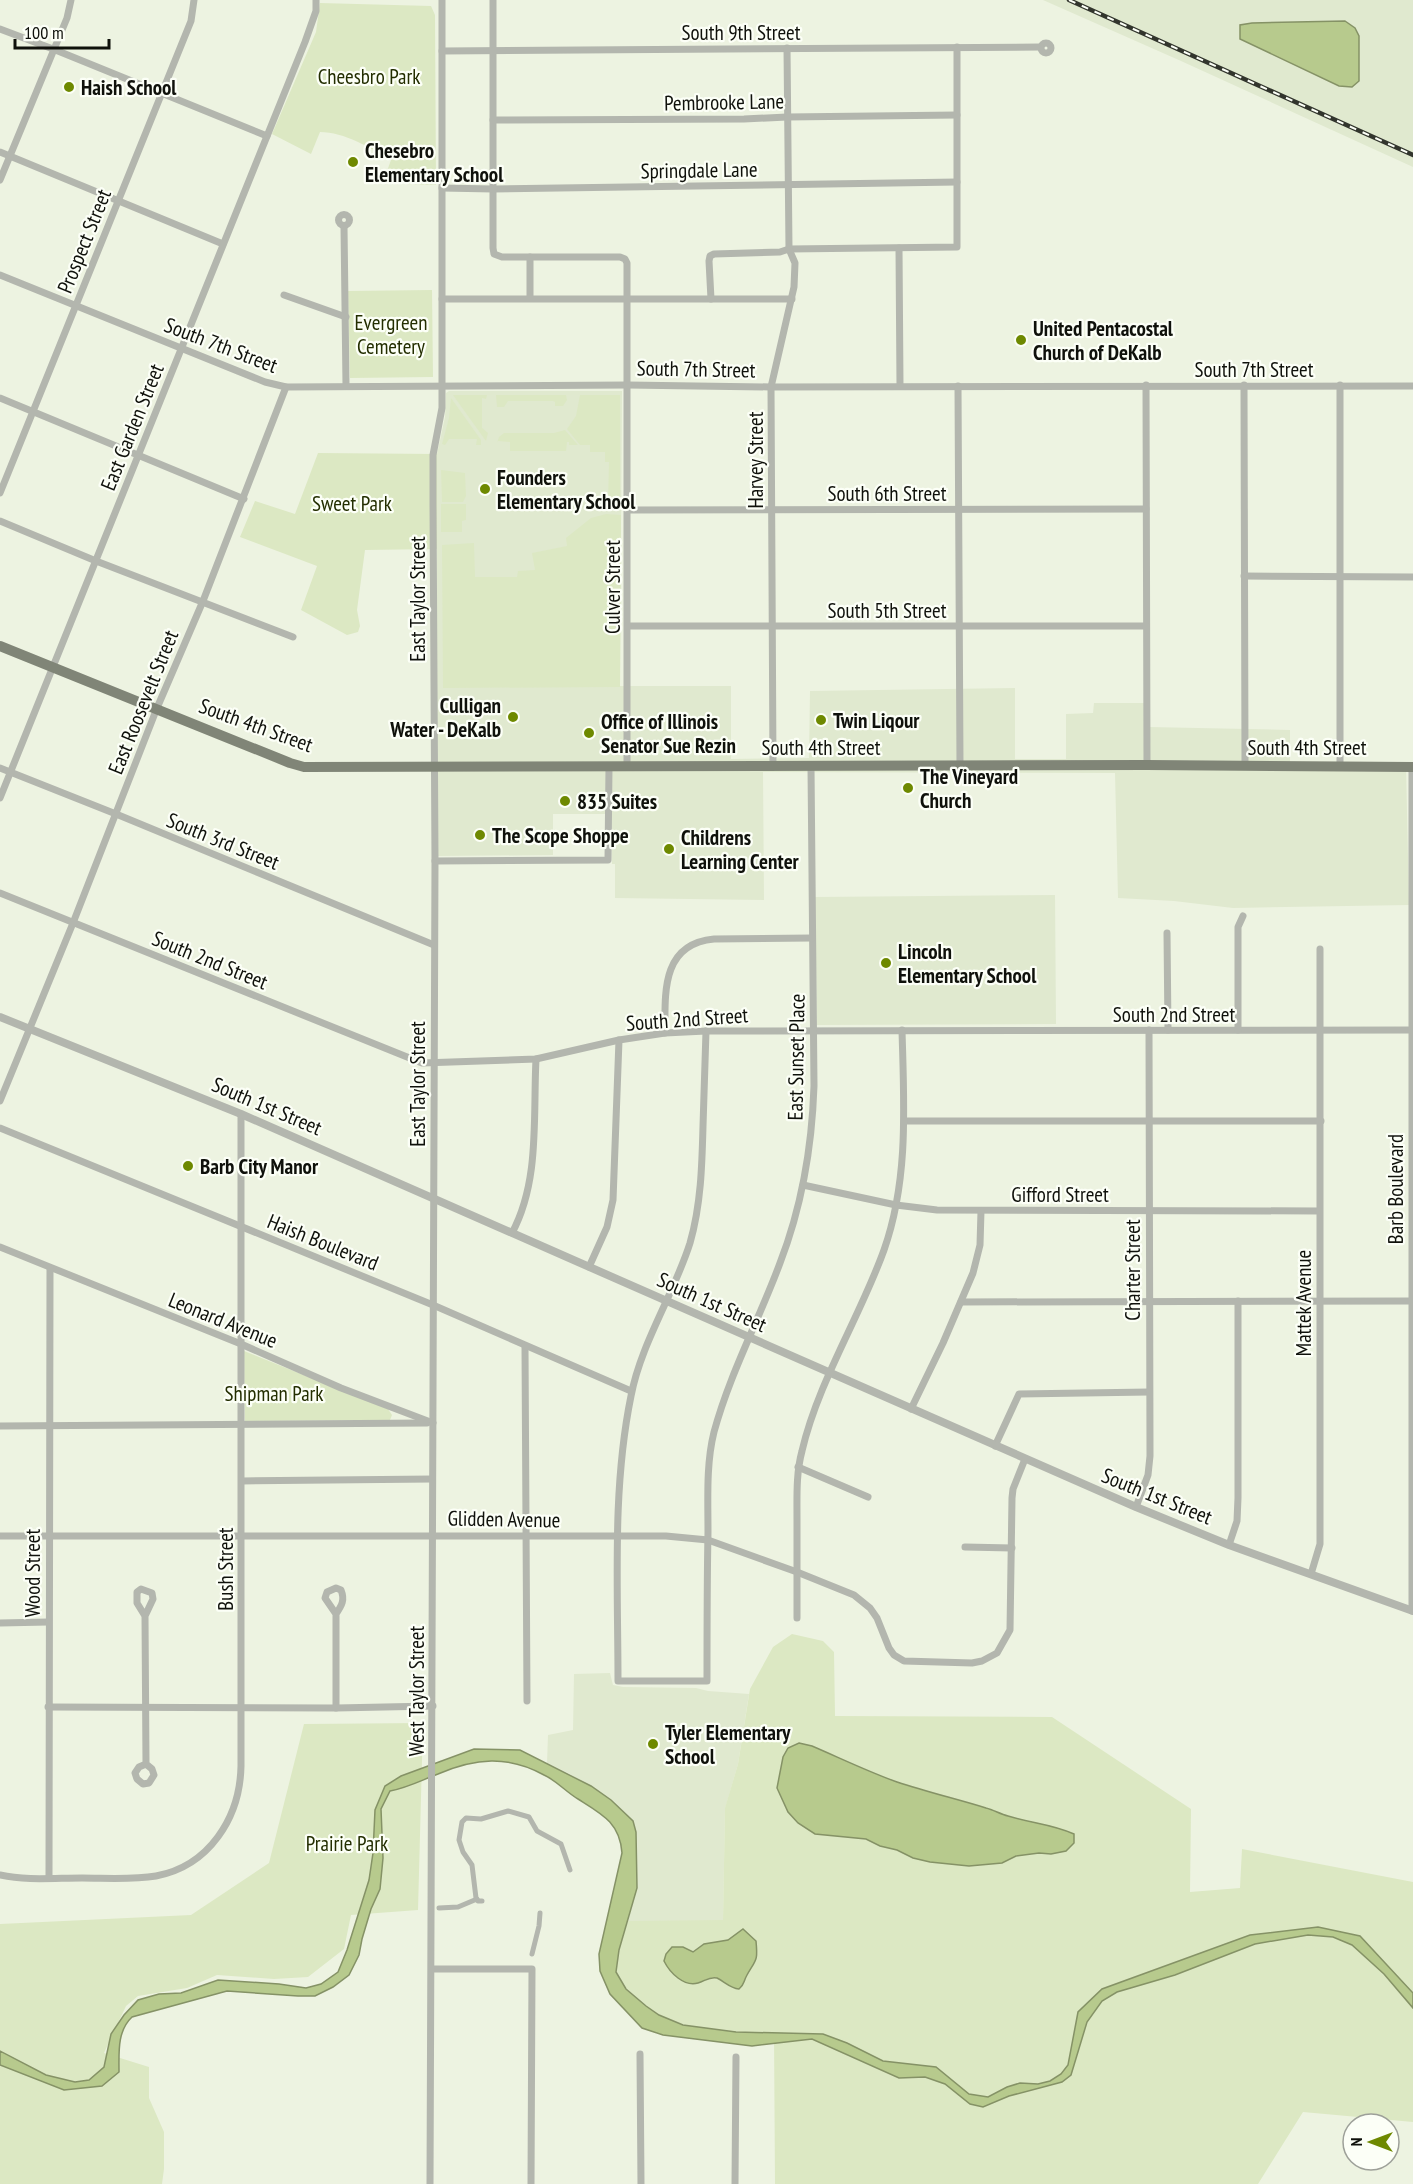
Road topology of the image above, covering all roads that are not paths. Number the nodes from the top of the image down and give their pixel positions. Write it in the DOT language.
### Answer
graph roads {
  1 [pos="71,0"];
  2 [pos="194,0"];
  3 [pos="316,0"];
  4 [pos="442,0"];
  5 [pos="493,0"];
  6 [pos="0,29"];
  7 [pos="957,46"];
  8 [pos="1040,47"];
  9 [pos="787,48"];
  10 [pos="53,49"];
  11 [pos="494,50"];
  12 [pos="442,51"];
  13 [pos="160,94"];
  14 [pos="957,115"];
  15 [pos="787,117"];
  16 [pos="493,120"];
  17 [pos="267,136"];
  18 [pos="0,152"];
  19 [pos="10,156"];
  20 [pos="0,180"];
  21 [pos="957,182"];
  22 [pos="788,185"];
  23 [pos="442,188"];
  24 [pos="493,189"];
  25 [pos="117,201"];
  26 [pos="344,226"];
  27 [pos="223,244"];
  28 [pos="899,248"];
  29 [pos="789,249"];
  30 [pos="530,257"];
  31 [pos="0,275"];
  32 [pos="284,295"];
  33 [pos="530,298"];
  34 [pos="442,299"];
  35 [pos="627,299"];
  36 [pos="711,299"];
  37 [pos="792,299"];
  38 [pos="75,306"];
  39 [pos="346,317"];
  40 [pos="182,348"];
  41 [pos="628,385"];
  42 [pos="1146,385"];
  43 [pos="1244,385"];
  44 [pos="1340,385"];
  45 [pos="346,386"];
  46 [pos="442,386"];
  47 [pos="900,386"];
  48 [pos="1413,386"];
  49 [pos="286,387"];
  50 [pos="771,387"];
  51 [pos="958,387"];
  52 [pos="0,398"];
  53 [pos="33,412"];
  54 [pos="138,455"];
  55 [pos="0,494"];
  56 [pos="244,499"];
  57 [pos="958,509"];
  58 [pos="1146,509"];
  59 [pos="628,510"];
  60 [pos="772,510"];
  61 [pos="0,521"];
  62 [pos="96,561"];
  63 [pos="1244,576"];
  64 [pos="1340,576"];
  65 [pos="1413,577"];
  66 [pos="203,601"];
  67 [pos="628,626"];
  68 [pos="772,626"];
  69 [pos="959,626"];
  70 [pos="1146,626"];
  71 [pos="292,637"];
  72 [pos="0,646"];
  73 [pos="52,668"];
  74 [pos="157,708"];
  75 [pos="1147,765"];
  76 [pos="960,766"];
  77 [pos="1245,766"];
  78 [pos="434,767"];
  79 [pos="609,767"];
  80 [pos="627,767"];
  81 [pos="773,767"];
  82 [pos="812,767"];
  83 [pos="1340,767"];
  84 [pos="1413,767"];
  85 [pos="0,768"];
  86 [pos="10,772"];
  87 [pos="0,798"];
  88 [pos="116,814"];
  89 [pos="435,861"];
  90 [pos="0,893"];
  91 [pos="1243,916"];
  92 [pos="73,923"];
  93 [pos="1167,933"];
  94 [pos="812,938"];
  95 [pos="434,945"];
  96 [pos="1320,949"];
  97 [pos="0,1017"];
  98 [pos="30,1029"];
  99 [pos="706,1030"];
  100 [pos="814,1030"];
  101 [pos="902,1030"];
  102 [pos="1149,1030"];
  103 [pos="1168,1030"];
  104 [pos="1238,1030"];
  105 [pos="1321,1030"];
  106 [pos="1412,1030"];
  107 [pos="665,1033"];
  108 [pos="619,1040"];
  109 [pos="536,1059"];
  110 [pos="434,1062"];
  111 [pos="0,1101"];
  112 [pos="240,1114"];
  113 [pos="1149,1120"];
  114 [pos="1321,1120"];
  115 [pos="904,1121"];
  116 [pos="0,1128"];
  117 [pos="803,1185"];
  118 [pos="433,1198"];
  119 [pos="896,1205"];
  120 [pos="1149,1210"];
  121 [pos="981,1211"];
  122 [pos="1319,1211"];
  123 [pos="242,1227"];
  124 [pos="512,1233"];
  125 [pos="0,1247"];
  126 [pos="50,1268"];
  127 [pos="589,1268"];
  128 [pos="1149,1300"];
  129 [pos="667,1301"];
  130 [pos="1238,1301"];
  131 [pos="1320,1301"];
  132 [pos="1412,1301"];
  133 [pos="961,1302"];
  134 [pos="433,1305"];
  135 [pos="749,1338"];
  136 [pos="241,1344"];
  137 [pos="525,1346"];
  138 [pos="830,1374"];
  139 [pos="631,1392"];
  140 [pos="1149,1392"];
  141 [pos="911,1409"];
  142 [pos="433,1423"];
  143 [pos="242,1425"];
  144 [pos="0,1426"];
  145 [pos="50,1426"];
  146 [pos="995,1446"];
  147 [pos="1025,1459"];
  148 [pos="798,1467"];
  149 [pos="432,1479"];
  150 [pos="242,1481"];
  151 [pos="868,1497"];
  152 [pos="1136,1507"];
  153 [pos="242,1535"];
  154 [pos="432,1535"];
  155 [pos="0,1536"];
  156 [pos="48,1536"];
  157 [pos="527,1536"];
  158 [pos="618,1536"];
  159 [pos="708,1540"];
  160 [pos="1229,1545"];
  161 [pos="965,1547"];
  162 [pos="1012,1548"];
  163 [pos="797,1572"];
  164 [pos="1311,1574"];
  165 [pos="1413,1611"];
  166 [pos="336,1614"];
  167 [pos="145,1616"];
  168 [pos="797,1618"];
  169 [pos="48,1622"];
  170 [pos="0,1623"];
  171 [pos="527,1701"];
  172 [pos="433,1706"];
  173 [pos="48,1707"];
  174 [pos="240,1707"];
  175 [pos="146,1708"];
  176 [pos="336,1708"];
  177 [pos="146,1764"];
  178 [pos="570,1870"];
  179 [pos="0,1875"];
  180 [pos="49,1878"];
  181 [pos="439,1908"];
  182 [pos="540,1913"];
  183 [pos="532,1954"];
  184 [pos="432,1969"];
  185 [pos="640,2054"];
  186 [pos="735,2057"];
  187 [pos="430,2184"];
  188 [pos="531,2184"];
  189 [pos="641,2184"];
  190 [pos="735,2184"];
  1 -- 10 [label="street"];
  2 -- 13 [label="street, Prospect Street"];
  3 -- 17 [label="street, East Garden Street"];
  4 -- 12 [label="street, East Taylor Street"];
  5 -- 11 [label="street"];
  6 -- 10 [label="street"];
  7 -- 8 [label="street, South 9th Street"];
  7 -- 9 [label="street, South 9th Street"];
  7 -- 14 [label="street"];
  9 -- 11 [label="street, South 9th Street"];
  9 -- 15 [label="street, Harvey Street"];
  10 -- 13 [label="street"];
  10 -- 19 [label="street"];
  11 -- 12 [label="street, South 9th Street"];
  11 -- 16 [label="street"];
  12 -- 23 [label="street, East Taylor Street"];
  13 -- 17 [label="street"];
  13 -- 25 [label="street, Prospect Street"];
  14 -- 15 [label="street, Pembrooke Lane"];
  14 -- 21 [label="street"];
  15 -- 16 [label="street, Pembrooke Lane"];
  15 -- 22 [label="street, Harvey Street"];
  16 -- 24 [label="street"];
  17 -- 27 [label="street, East Garden Street"];
  18 -- 19 [label="street"];
  19 -- 20 [label="street"];
  19 -- 25 [label="street"];
  21 -- 22 [label="street, Springdale Lane"];
  21 -- 28 [label="street"];
  22 -- 24 [label="street, Springdale Lane"];
  22 -- 29 [label="street, Harvey Street"];
  23 -- 24 [label="street, Springdale Lane"];
  23 -- 34 [label="street, East Taylor Street"];
  24 -- 30 [label="street"];
  25 -- 27 [label="street"];
  25 -- 38 [label="street, Prospect Street"];
  26 -- 39 [label="street"];
  27 -- 40 [label="street, East Garden Street"];
  28 -- 29 [label="street"];
  28 -- 47 [label="street"];
  29 -- 36 [label="street"];
  29 -- 37 [label="street, Harvey Street"];
  30 -- 33 [label="street"];
  30 -- 35 [label="street, Culver Street"];
  31 -- 38 [label="street, South 7th Street"];
  32 -- 39 [label="street"];
  33 -- 34 [label="street"];
  33 -- 35 [label="street"];
  34 -- 46 [label="street, East Taylor Street"];
  35 -- 36 [label="street"];
  35 -- 41 [label="street, Culver Street"];
  36 -- 37 [label="street"];
  37 -- 50 [label="street, Harvey Street"];
  38 -- 40 [label="street, South 7th Street"];
  38 -- 53 [label="street, Prospect Street"];
  39 -- 45 [label="street"];
  40 -- 49 [label="street, South 7th Street"];
  40 -- 54 [label="street, East Garden Street"];
  41 -- 46 [label="street, South 7th Street"];
  41 -- 50 [label="street, South 7th Street"];
  41 -- 59 [label="street, Culver Street"];
  42 -- 43 [label="street, South 7th Street"];
  42 -- 51 [label="street, South 7th Street"];
  42 -- 58 [label="street"];
  43 -- 44 [label="street, South 7th Street"];
  43 -- 63 [label="street"];
  44 -- 48 [label="street, South 7th Street"];
  44 -- 64 [label="street"];
  45 -- 46 [label="street, South 7th Street"];
  45 -- 49 [label="street, South 7th Street"];
  46 -- 78 [label="street, East Taylor Street"];
  47 -- 50 [label="street, South 7th Street"];
  47 -- 51 [label="street, South 7th Street"];
  49 -- 56 [label="street, East Roosevelt Street"];
  50 -- 60 [label="street, Harvey Street"];
  51 -- 57 [label="street"];
  52 -- 53 [label="street"];
  53 -- 54 [label="street"];
  53 -- 55 [label="street, Prospect Street"];
  54 -- 56 [label="street"];
  54 -- 62 [label="street, East Garden Street"];
  56 -- 66 [label="street, East Roosevelt Street"];
  57 -- 58 [label="street, South 6th Street"];
  57 -- 60 [label="street, South 6th Street"];
  57 -- 69 [label="street"];
  58 -- 70 [label="street"];
  59 -- 60 [label="street, South 6th Street"];
  59 -- 67 [label="street, Culver Street"];
  60 -- 68 [label="street, Harvey Street"];
  61 -- 62 [label="street"];
  62 -- 66 [label="street"];
  62 -- 73 [label="street, East Garden Street"];
  63 -- 64 [label="street"];
  63 -- 77 [label="street"];
  64 -- 65 [label="street"];
  64 -- 83 [label="street"];
  66 -- 71 [label="street"];
  66 -- 74 [label="street, East Roosevelt Street"];
  67 -- 68 [label="street, South 5th Street"];
  67 -- 80 [label="street, Culver Street"];
  68 -- 69 [label="street, South 5th Street"];
  68 -- 81 [label="street, Harvey Street"];
  69 -- 70 [label="street, South 5th Street"];
  69 -- 76 [label="street"];
  70 -- 75 [label="street"];
  72 -- 73 [label="main road, South 4th Street"];
  73 -- 74 [label="main road, South 4th Street"];
  73 -- 86 [label="street, East Garden Street"];
  74 -- 78 [label="main road, South 4th Street"];
  74 -- 88 [label="street, East Roosevelt Street"];
  75 -- 76 [label="main road, South 4th Street"];
  75 -- 77 [label="main road, South 4th Street"];
  76 -- 82 [label="main road, South 4th Street"];
  77 -- 83 [label="main road, South 4th Street"];
  78 -- 79 [label="main road, South 4th Street"];
  78 -- 89 [label="street, East Taylor Street"];
  79 -- 80 [label="main road, South 4th Street"];
  79 -- 89 [label="street"];
  80 -- 81 [label="main road, South 4th Street"];
  81 -- 82 [label="main road, South 4th Street"];
  82 -- 94 [label="street, East Sunset Place"];
  83 -- 84 [label="main road, South 4th Street"];
  84 -- 106 [label="street, Barb Boulevard"];
  85 -- 86 [label="street, South 3rd Street"];
  86 -- 87 [label="street, East Garden Street"];
  86 -- 88 [label="street, South 3rd Street"];
  88 -- 92 [label="street, East Roosevelt Street"];
  88 -- 95 [label="street, South 3rd Street"];
  89 -- 95 [label="street, East Taylor Street"];
  90 -- 92 [label="street, South 2nd Street"];
  91 -- 104 [label="street"];
  92 -- 98 [label="street, East Roosevelt Street"];
  92 -- 110 [label="street, South 2nd Street"];
  93 -- 103 [label="street"];
  94 -- 100 [label="street, East Sunset Place"];
  94 -- 107 [label="street"];
  95 -- 110 [label="street, East Taylor Street"];
  96 -- 105 [label="street, Mattek Avenue"];
  97 -- 98 [label="street, South 1st Street"];
  98 -- 111 [label="street, East Roosevelt Street"];
  98 -- 112 [label="street, South 1st Street"];
  99 -- 100 [label="street, South 2nd Street"];
  99 -- 107 [label="street, South 2nd Street"];
  99 -- 129 [label="street"];
  100 -- 101 [label="street, South 2nd Street"];
  100 -- 117 [label="street, East Sunset Place"];
  101 -- 102 [label="street, South 2nd Street"];
  101 -- 115 [label="street"];
  102 -- 103 [label="street, South 2nd Street"];
  102 -- 113 [label="street, Charter Street"];
  103 -- 104 [label="street, South 2nd Street"];
  104 -- 105 [label="street, South 2nd Street"];
  105 -- 106 [label="street, South 2nd Street"];
  105 -- 114 [label="street, Mattek Avenue"];
  106 -- 132 [label="street, Barb Boulevard"];
  107 -- 108 [label="street, South 2nd Street"];
  108 -- 109 [label="street, South 2nd Street"];
  108 -- 127 [label="street"];
  109 -- 110 [label="street, South 2nd Street"];
  109 -- 124 [label="street"];
  110 -- 118 [label="street, East Taylor Street"];
  112 -- 118 [label="street, South 1st Street"];
  112 -- 123 [label="street, Bush Street"];
  113 -- 114 [label="street"];
  113 -- 115 [label="street"];
  113 -- 120 [label="street, Charter Street"];
  114 -- 122 [label="street, Mattek Avenue"];
  115 -- 119 [label="street"];
  116 -- 123 [label="street, Haish Boulevard"];
  117 -- 119 [label="street, Gifford Street"];
  117 -- 135 [label="street, East Sunset Place"];
  118 -- 124 [label="street, South 1st Street"];
  118 -- 134 [label="street, West Taylor Street"];
  119 -- 121 [label="street, Gifford Street"];
  119 -- 138 [label="street"];
  120 -- 121 [label="street, Gifford Street"];
  120 -- 122 [label="street, Gifford Street"];
  120 -- 128 [label="street, Charter Street"];
  121 -- 133 [label="street"];
  122 -- 131 [label="street, Mattek Avenue"];
  123 -- 134 [label="street, Haish Boulevard"];
  123 -- 136 [label="street, Bush Street"];
  124 -- 127 [label="street, South 1st Street"];
  125 -- 126 [label="street, Leonard Avenue"];
  126 -- 136 [label="street, Leonard Avenue"];
  126 -- 145 [label="street, Wood Street"];
  127 -- 129 [label="street, South 1st Street"];
  128 -- 130 [label="street"];
  128 -- 133 [label="street"];
  128 -- 140 [label="street, Charter Street"];
  129 -- 135 [label="street, South 1st Street"];
  129 -- 139 [label="street"];
  130 -- 131 [label="street"];
  130 -- 160 [label="street"];
  131 -- 132 [label="street"];
  131 -- 164 [label="street, Mattek Avenue"];
  132 -- 165 [label="street, Barb Boulevard"];
  133 -- 141 [label="street"];
  134 -- 137 [label="street, Haish Boulevard"];
  134 -- 142 [label="street, West Taylor Street"];
  135 -- 138 [label="street, South 1st Street"];
  135 -- 159 [label="street, East Sunset Place"];
  136 -- 142 [label="street, Leonard Avenue"];
  136 -- 143 [label="street, Bush Street"];
  137 -- 139 [label="street, Haish Boulevard"];
  137 -- 157 [label="street"];
  138 -- 141 [label="street, South 1st Street"];
  138 -- 148 [label="street"];
  139 -- 158 [label="street"];
  140 -- 146 [label="street"];
  140 -- 152 [label="street, Charter Street"];
  141 -- 146 [label="street, South 1st Street"];
  142 -- 143 [label="street"];
  142 -- 149 [label="street, West Taylor Street"];
  143 -- 145 [label="street"];
  143 -- 150 [label="street, Bush Street"];
  144 -- 145 [label="street"];
  145 -- 156 [label="street, Wood Street"];
  146 -- 147 [label="street, South 1st Street"];
  147 -- 152 [label="street, South 1st Street"];
  147 -- 162 [label="street"];
  148 -- 151 [label="street"];
  148 -- 163 [label="street"];
  149 -- 150 [label="street"];
  149 -- 154 [label="street, West Taylor Street"];
  150 -- 153 [label="street, Bush Street"];
  152 -- 160 [label="street, South 1st Street"];
  153 -- 154 [label="street, Glidden Avenue"];
  153 -- 156 [label="street, Glidden Avenue"];
  153 -- 174 [label="street, Bush Street"];
  154 -- 157 [label="street, Glidden Avenue"];
  154 -- 172 [label="street, West Taylor Street"];
  155 -- 156 [label="street, Glidden Avenue"];
  156 -- 169 [label="street, Wood Street"];
  157 -- 158 [label="street, Glidden Avenue"];
  157 -- 171 [label="street"];
  158 -- 159 [label="street, Glidden Avenue"];
  158 -- 159 [label="street, East Sunset Place"];
  159 -- 163 [label="street, Glidden Avenue"];
  160 -- 164 [label="street, South 1st Street"];
  161 -- 162 [label="street"];
  162 -- 163 [label="street, Glidden Avenue"];
  163 -- 168 [label="street"];
  164 -- 165 [label="street, South 1st Street"];
  166 -- 176 [label="street"];
  167 -- 175 [label="street"];
  169 -- 170 [label="street"];
  169 -- 173 [label="street, Wood Street"];
  172 -- 176 [label="street"];
  172 -- 184 [label="street, West Taylor Street"];
  173 -- 175 [label="street"];
  173 -- 180 [label="street, Wood Street"];
  174 -- 175 [label="street"];
  174 -- 176 [label="street"];
  174 -- 180 [label="street, Bush Street"];
  175 -- 177 [label="street"];
  178 -- 181 [label="street"];
  179 -- 180 [label="street, Bush Street"];
  182 -- 183 [label="street"];
  184 -- 187 [label="street, West Taylor Street"];
  184 -- 188 [label="street"];
  185 -- 189 [label="street"];
  186 -- 190 [label="street"];
}
